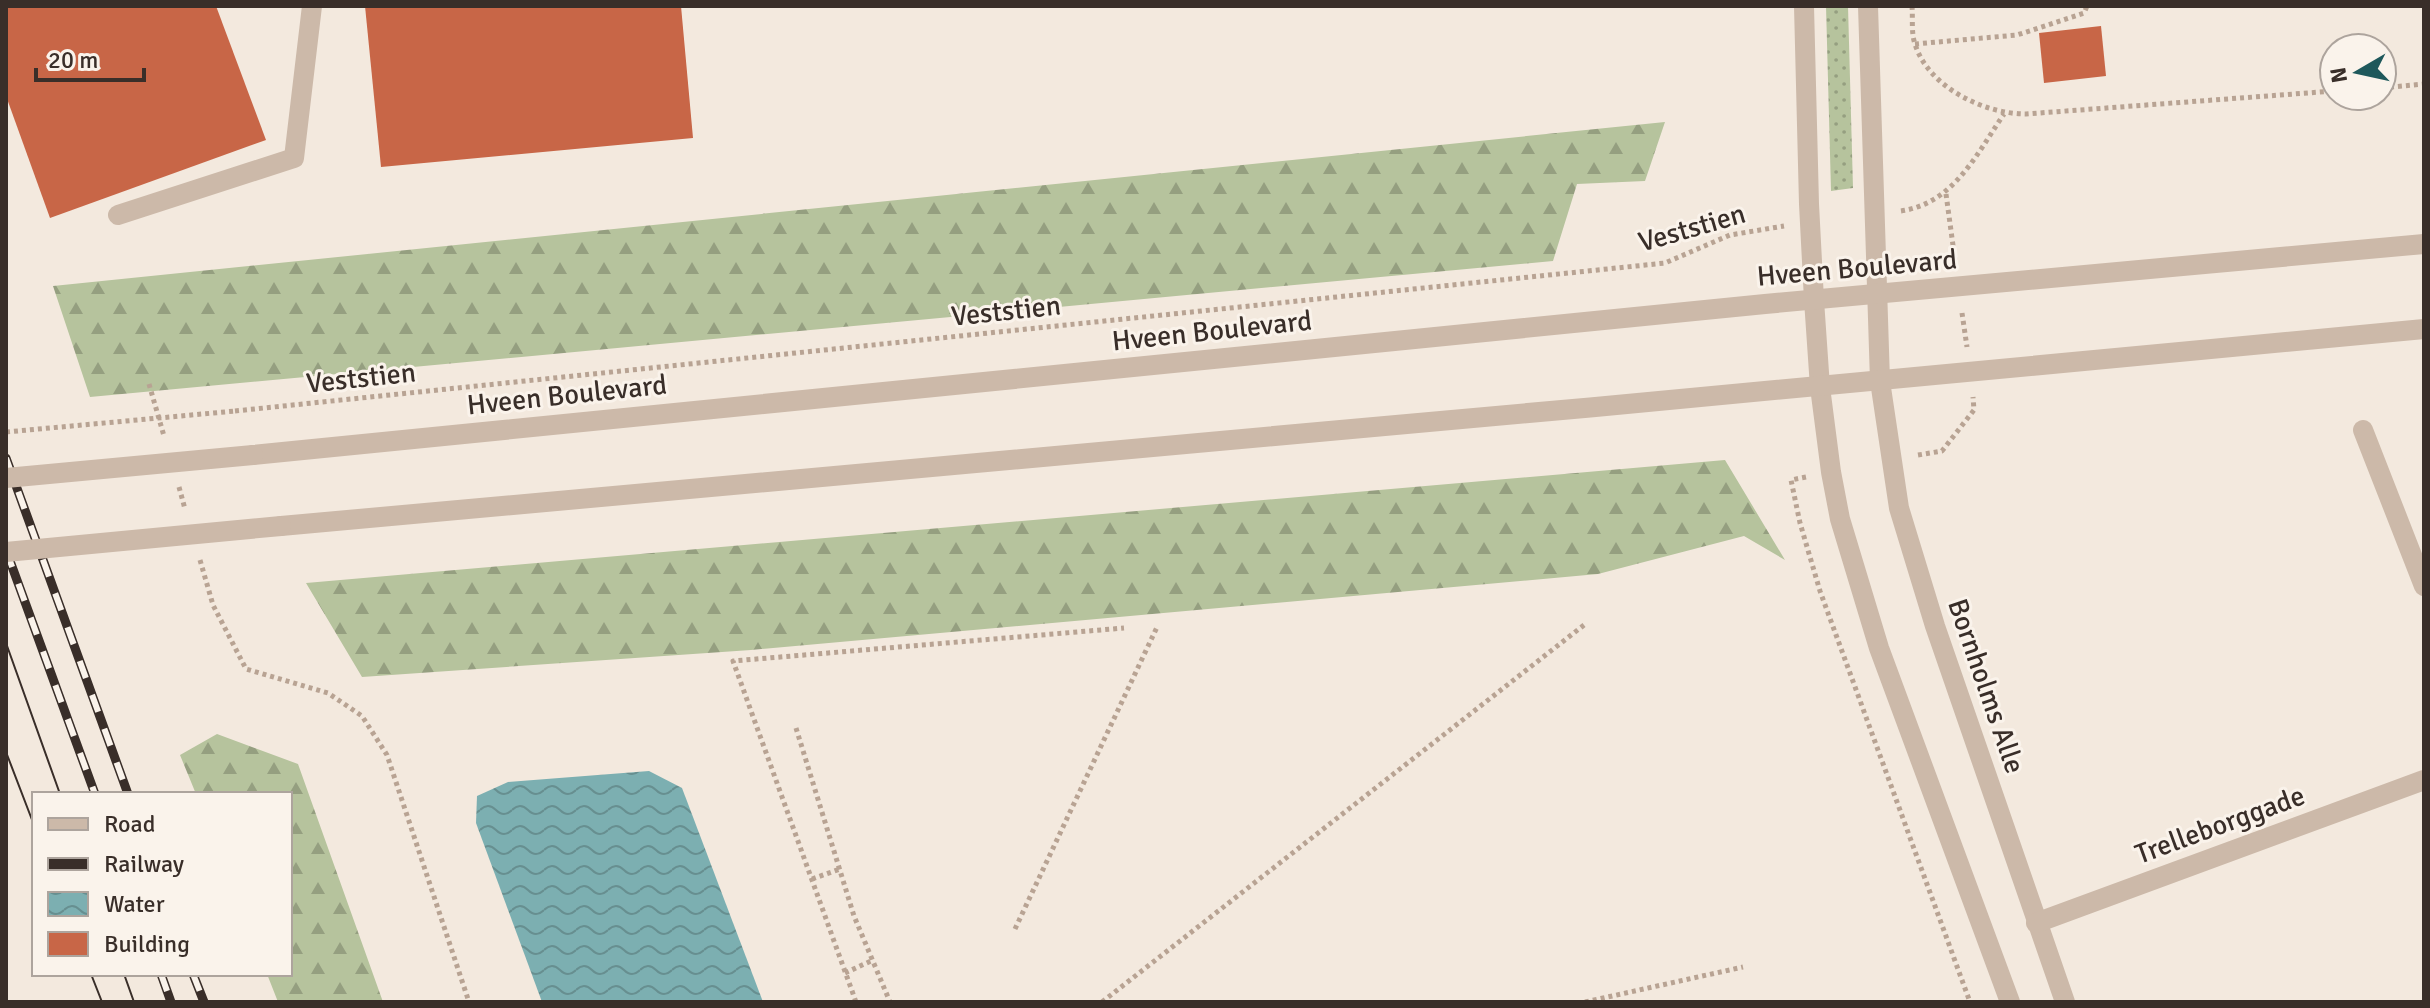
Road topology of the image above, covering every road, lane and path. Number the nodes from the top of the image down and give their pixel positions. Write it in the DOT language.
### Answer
graph roads {
  1 [pos="312,6"];
  2 [pos="1804,6"];
  3 [pos="1868,6"];
  4 [pos="1912,6"];
  5 [pos="2087,6"];
  6 [pos="1915,44"];
  7 [pos="2424,84"];
  8 [pos="2398,86"];
  9 [pos="2318,92"];
  10 [pos="2004,114"];
  11 [pos="1946,194"];
  12 [pos="118,215"];
  13 [pos="1775,226"];
  14 [pos="2424,244"];
  15 [pos="1877,294"];
  16 [pos="1814,300"];
  17 [pos="2424,329"];
  18 [pos="1970,373"];
  19 [pos="1880,381"];
  20 [pos="149,384"];
  21 [pos="1820,387"];
  22 [pos="2363,430"];
  23 [pos="6,432"];
  24 [pos="166,443"];
  25 [pos="1942,451"];
  26 [pos="174,473"];
  27 [pos="6,478"];
  28 [pos="1791,480"];
  29 [pos="187,517"];
  30 [pos="196,546"];
  31 [pos="6,552"];
  32 [pos="2424,586"];
  33 [pos="1158,625"];
  34 [pos="1584,625"];
  35 [pos="1124,628"];
  36 [pos="796,728"];
  37 [pos="2424,780"];
  38 [pos="840,869"];
  39 [pos="812,879"];
  40 [pos="2036,923"];
  41 [pos="1015,929"];
  42 [pos="873,960"];
  43 [pos="1743,967"];
  44 [pos="845,973"];
  45 [pos="469,1002"];
  46 [pos="856,1002"];
  47 [pos="890,1002"];
  48 [pos="1102,1002"];
  49 [pos="1585,1002"];
  50 [pos="1970,1002"];
  51 [pos="2010,1002"];
  52 [pos="2065,1002"];
  1 -- 12 [label="street"];
  2 -- 16 [label="street"];
  3 -- 15 [label="street, Bornholms Alle"];
  4 -- 6 [label="path"];
  5 -- 6 [label="path"];
  6 -- 10 [label="path"];
  7 -- 8 [label="path"];
  9 -- 10 [label="path"];
  10 -- 11 [label="path"];
  13 -- 23 [label="path, Veststien, bridge"];
  14 -- 15 [label="street, Hveen Boulevard"];
  15 -- 16 [label="street, Hveen Boulevard"];
  15 -- 19 [label="street, Bornholms Alle"];
  16 -- 21 [label="street"];
  16 -- 27 [label="street, Hveen Boulevard, bridge"];
  17 -- 18 [label="street"];
  18 -- 19 [label="street"];
  18 -- 25 [label="path"];
  19 -- 21 [label="street"];
  19 -- 40 [label="street, Bornholms Alle"];
  20 -- 24 [label="path"];
  21 -- 31 [label="street, bridge"];
  21 -- 51 [label="street"];
  22 -- 32 [label="street"];
  26 -- 29 [label="path"];
  28 -- 50 [label="path"];
  30 -- 45 [label="path"];
  33 -- 41 [label="path"];
  34 -- 48 [label="path"];
  35 -- 39 [label="path"];
  36 -- 38 [label="path"];
  37 -- 40 [label="street, Trelleborggade"];
  38 -- 39 [label="path"];
  38 -- 42 [label="path"];
  39 -- 44 [label="path"];
  40 -- 52 [label="street, Bornholms Alle"];
  42 -- 44 [label="path"];
  42 -- 47 [label="path"];
  43 -- 49 [label="path"];
  44 -- 46 [label="path"];
}
